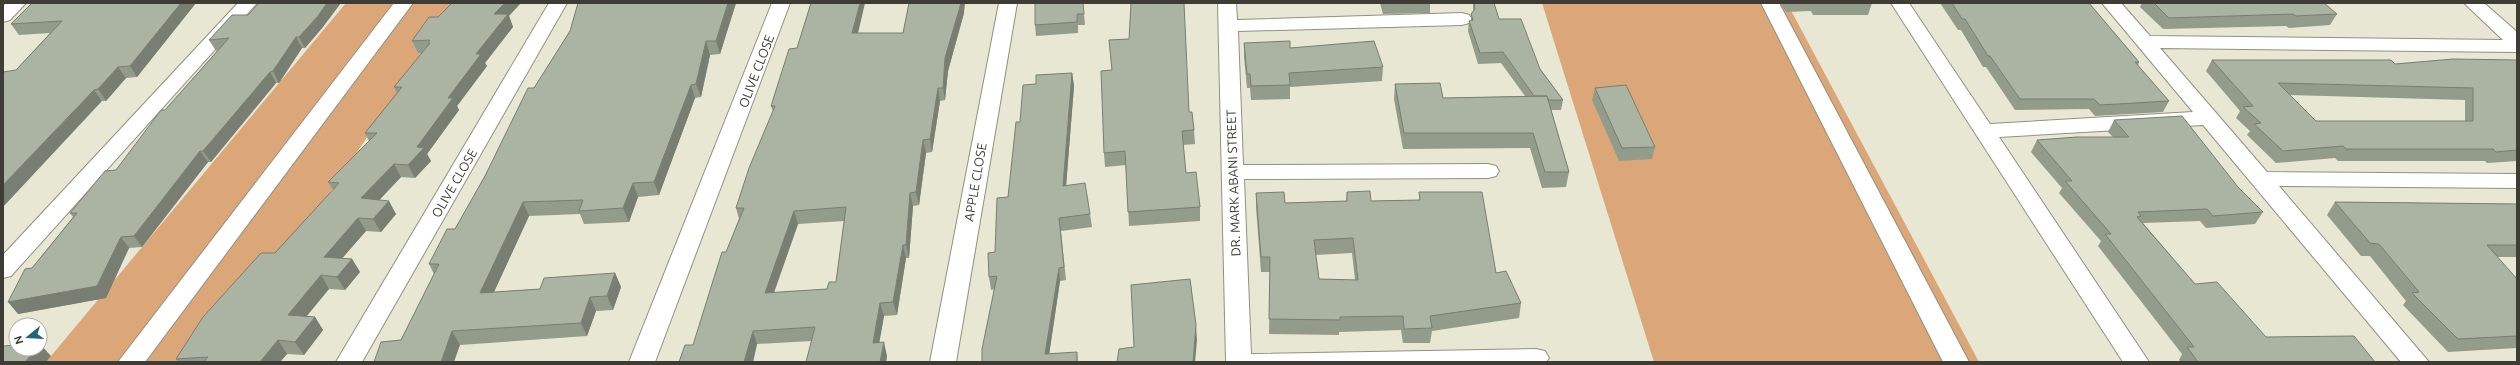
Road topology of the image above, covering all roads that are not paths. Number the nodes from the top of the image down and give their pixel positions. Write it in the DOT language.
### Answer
graph roads {
  1 [pos="17,3"];
  2 [pos="248,3"];
  3 [pos="404,3"];
  4 [pos="558,3"];
  5 [pos="781,3"];
  6 [pos="1008,3"];
  7 [pos="1227,3"];
  8 [pos="1770,3"];
  9 [pos="1900,3"];
  10 [pos="2111,3"];
  11 [pos="2473,3"];
  12 [pos="3,16"];
  13 [pos="1462,19"];
  14 [pos="1228,26"];
  15 [pos="2144,42"];
  16 [pos="2517,42"];
  17 [pos="2517,46"];
  18 [pos="2208,118"];
  19 [pos="1984,131"];
  20 [pos="1488,171"];
  21 [pos="1233,172"];
  22 [pos="2261,179"];
  23 [pos="2517,181"];
  24 [pos="3,270"];
  25 [pos="1536,358"];
  26 [pos="131,362"];
  27 [pos="349,362"];
  28 [pos="642,362"];
  29 [pos="943,362"];
  30 [pos="1239,362"];
  31 [pos="1255,362"];
  32 [pos="1956,362"];
  33 [pos="2136,362"];
  34 [pos="2416,362"];
  1 -- 12 [label="street"];
  2 -- 24 [label="street"];
  3 -- 26 [label="street"];
  4 -- 27 [label="street, OLIVE CLOSE"];
  5 -- 28 [label="street, OLIVE CLOSE"];
  6 -- 29 [label="street, APPLE CLOSE"];
  7 -- 14 [label="street, DR. MARK ABANI STREET"];
  8 -- 32 [label="street"];
  9 -- 19 [label="street"];
  10 -- 15 [label="street"];
  11 -- 16 [label="street"];
  13 -- 14 [label="street"];
  14 -- 21 [label="street, DR. MARK ABANI STREET"];
  15 -- 17 [label="street"];
  15 -- 18 [label="street"];
  18 -- 19 [label="street"];
  18 -- 22 [label="street"];
  19 -- 33 [label="street"];
  20 -- 21 [label="street"];
  21 -- 30 [label="street, DR. MARK ABANI STREET"];
  22 -- 23 [label="street"];
  22 -- 34 [label="street"];
  25 -- 31 [label="street"];
}
